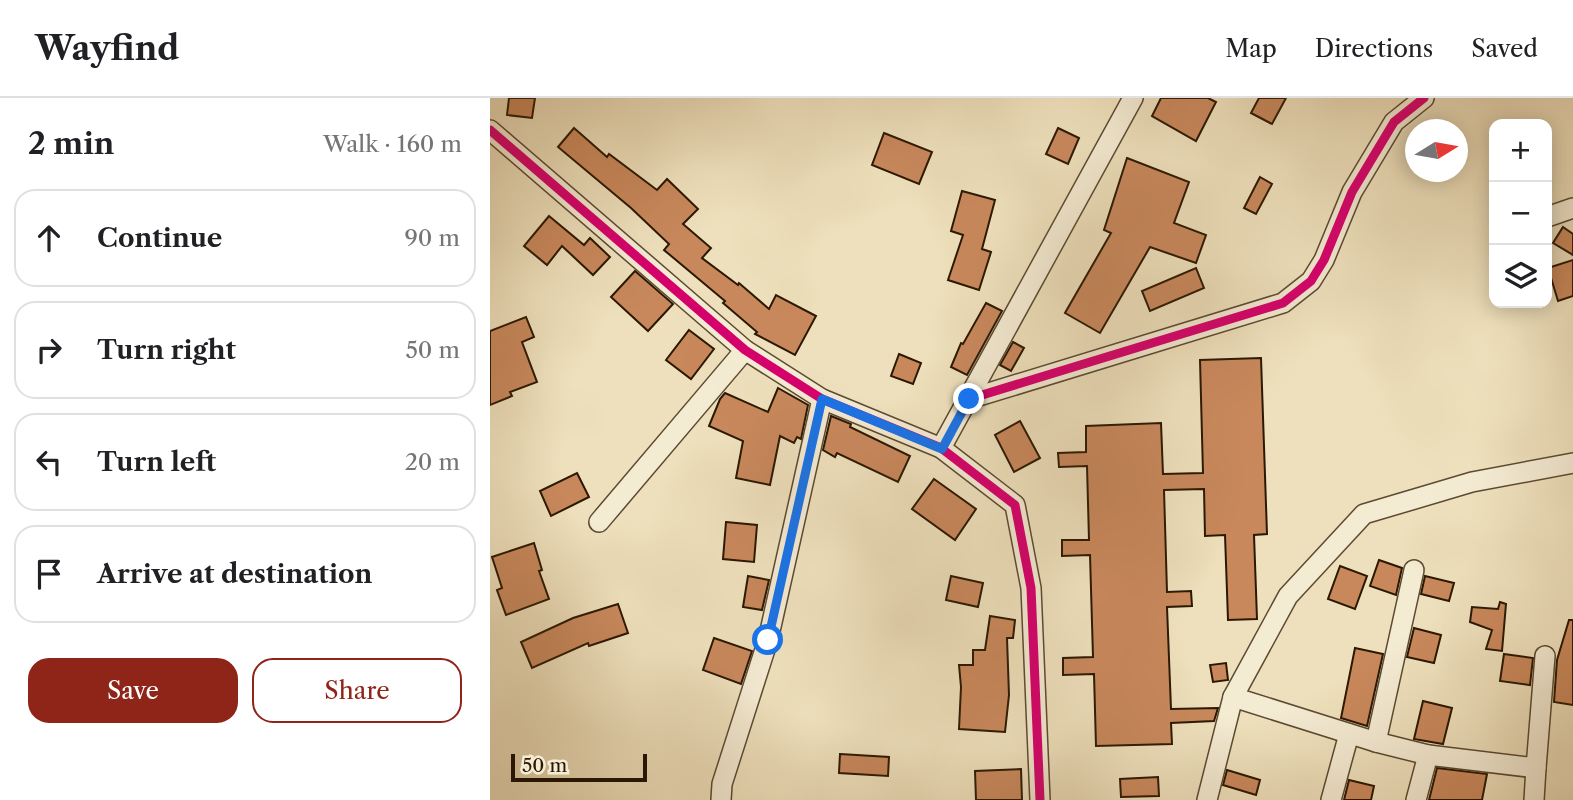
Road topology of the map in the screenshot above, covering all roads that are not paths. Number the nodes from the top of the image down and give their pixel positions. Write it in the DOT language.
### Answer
graph roads {
  1 [pos="1133,98"];
  2 [pos="1424,98"];
  3 [pos="490,130"];
  4 [pos="1573,208"];
  5 [pos="1552,215"];
  6 [pos="744,350"];
  7 [pos="822,399"];
  8 [pos="969,399"];
  9 [pos="942,449"];
  10 [pos="1573,463"];
  11 [pos="599,522"];
  12 [pos="1414,570"];
  13 [pos="1545,656"];
  14 [pos="1233,697"];
  15 [pos="1349,734"];
  16 [pos="1376,742"];
  17 [pos="1428,755"];
  18 [pos="1536,768"];
  19 [pos="721,800"];
  20 [pos="1040,800"];
  21 [pos="1207,800"];
  22 [pos="1331,800"];
  23 [pos="1416,800"];
  24 [pos="1534,800"];
  1 -- 8 [label="street"];
  2 -- 8 [label="street"];
  3 -- 6 [label="street"];
  4 -- 5 [label="street"];
  6 -- 7 [label="street"];
  6 -- 11 [label="street"];
  7 -- 9 [label="street"];
  7 -- 19 [label="street"];
  8 -- 9 [label="street"];
  9 -- 20 [label="street"];
  10 -- 14 [label="street"];
  12 -- 16 [label="street"];
  13 -- 18 [label="street"];
  14 -- 15 [label="street"];
  14 -- 21 [label="street"];
  15 -- 16 [label="street"];
  15 -- 22 [label="street"];
  16 -- 17 [label="street"];
  17 -- 18 [label="street"];
  17 -- 23 [label="street"];
  18 -- 24 [label="street"];
}
